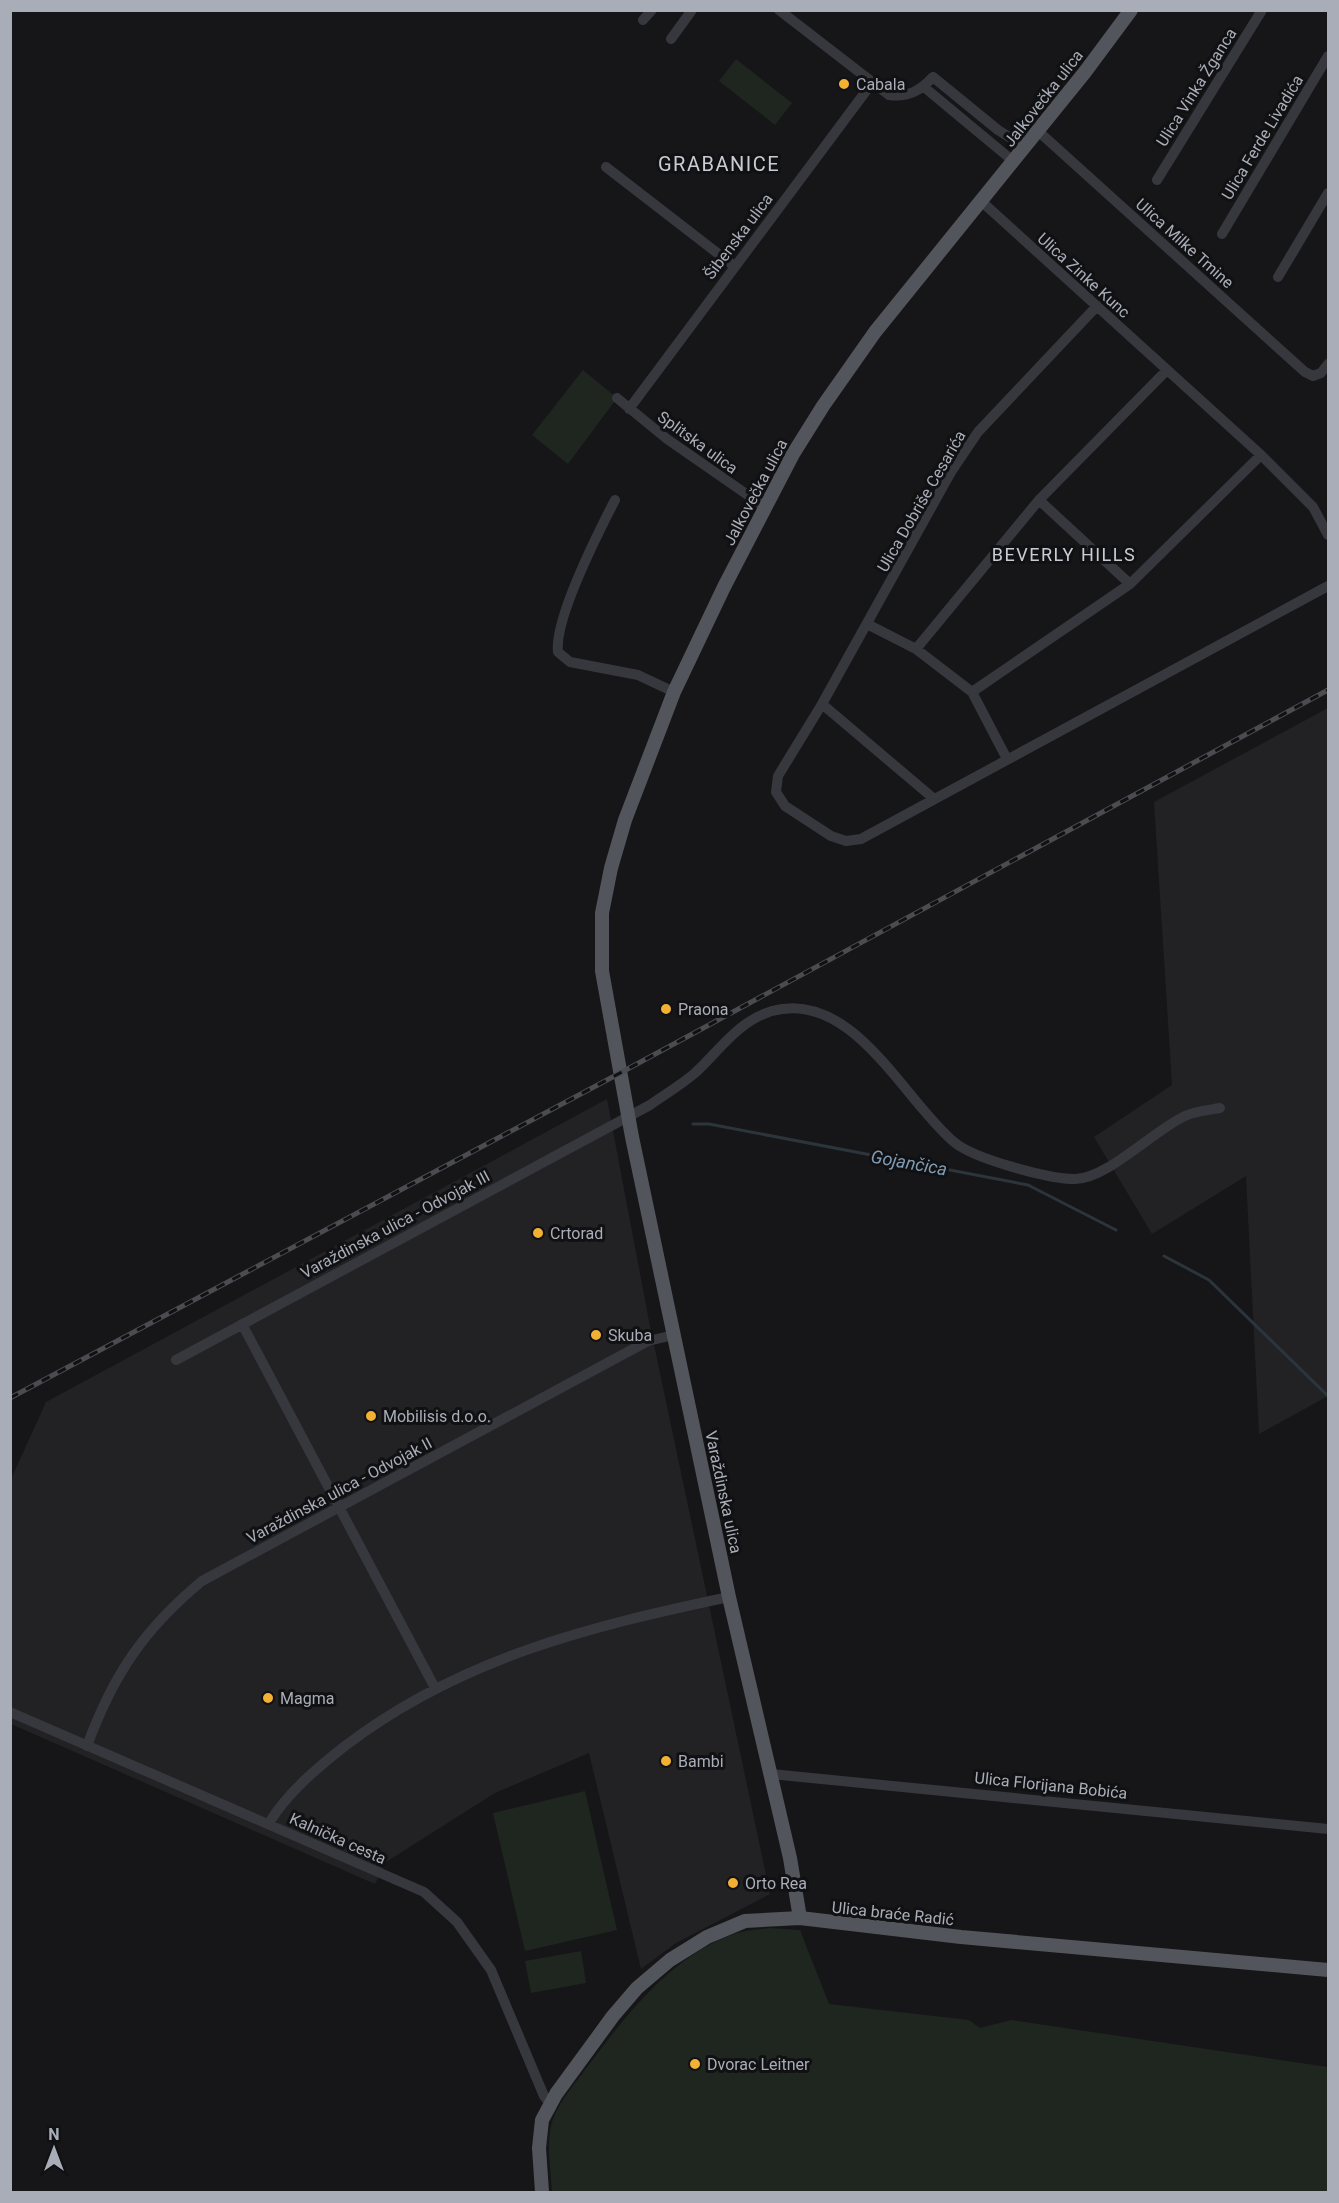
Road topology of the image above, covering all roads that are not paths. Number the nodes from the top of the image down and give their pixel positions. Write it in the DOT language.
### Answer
graph roads {
  1 [pos="652,10"];
  2 [pos="692,10"];
  3 [pos="779,10"];
  4 [pos="1131,10"];
  5 [pos="1262,10"];
  6 [pos="643,20"];
  7 [pos="671,39"];
  8 [pos="1329,56"];
  9 [pos="872,83"];
  10 [pos="924,87"];
  11 [pos="1038,131"];
  12 [pos="1025,147"];
  13 [pos="1013,161"];
  14 [pos="606,167"];
  15 [pos="1157,180"];
  16 [pos="1329,193"];
  17 [pos="981,201"];
  18 [pos="1222,234"];
  19 [pos="734,266"];
  20 [pos="1278,277"];
  21 [pos="1097,306"];
  22 [pos="1329,364"];
  23 [pos="1166,371"];
  24 [pos="617,398"];
  25 [pos="629,409"];
  26 [pos="1261,455"];
  27 [pos="615,500"];
  28 [pos="1039,500"];
  29 [pos="765,507"];
  30 [pos="1329,535"];
  31 [pos="1130,584"];
  32 [pos="1329,586"];
  33 [pos="867,624"];
  34 [pos="916,649"];
  35 [pos="674,692"];
  36 [pos="972,692"];
  37 [pos="822,704"];
  38 [pos="1007,759"];
  39 [pos="933,798"];
  40 [pos="622,1072"];
  41 [pos="1220,1108"];
  42 [pos="629,1115"];
  43 [pos="242,1324"];
  44 [pos="674,1335"];
  45 [pos="176,1360"];
  46 [pos="339,1508"];
  47 [pos="729,1597"];
  48 [pos="435,1688"];
  49 [pos="10,1712"];
  50 [pos="87,1746"];
  51 [pos="771,1774"];
  52 [pos="269,1823"];
  53 [pos="1329,1829"];
  54 [pos="800,1918"];
  55 [pos="1329,1970"];
  56 [pos="550,2104"];
  57 [pos="542,2193"];
  1 -- 6 [label="street"];
  2 -- 7 [label="street"];
  3 -- 9 [label="street"];
  4 -- 11 [label="main road, Jalkovečka ulica"];
  5 -- 15 [label="street, Ulica Vinka Žganca"];
  8 -- 18 [label="street, Ulica Ferde Livadića"];
  9 -- 10 [label="street"];
  9 -- 19 [label="street, Šibenska ulica"];
  10 -- 12 [label="street"];
  10 -- 13 [label="street"];
  11 -- 12 [label="main road, Jalkovečka ulica"];
  11 -- 22 [label="street, Ulica Milke Tmine"];
  12 -- 13 [label="main road, Jalkovečka ulica"];
  13 -- 17 [label="main road, Jalkovečka ulica"];
  14 -- 19 [label="street"];
  16 -- 20 [label="street"];
  17 -- 21 [label="street, Ulica Zinke Kunc"];
  17 -- 29 [label="main road, Jalkovečka ulica"];
  19 -- 25 [label="street, Šibenska ulica"];
  21 -- 23 [label="street, Ulica Zinke Kunc"];
  21 -- 33 [label="street, Ulica Dobriše Cesarića"];
  23 -- 26 [label="street, Ulica Zinke Kunc"];
  23 -- 28 [label="street"];
  24 -- 25 [label="street, Splitska ulica"];
  25 -- 29 [label="street, Splitska ulica"];
  26 -- 30 [label="street, Ulica Zinke Kunc"];
  26 -- 31 [label="street"];
  27 -- 35 [label="street"];
  28 -- 31 [label="street"];
  28 -- 34 [label="street"];
  29 -- 35 [label="main road, Jalkovečka ulica"];
  31 -- 36 [label="street"];
  32 -- 38 [label="street, Ulica Dobriše Cesarića"];
  33 -- 34 [label="street"];
  33 -- 37 [label="street, Ulica Dobriše Cesarića"];
  34 -- 36 [label="street"];
  35 -- 40 [label="main road, Jalkovečka ulica"];
  36 -- 38 [label="street"];
  37 -- 39 [label="street"];
  37 -- 39 [label="street, Ulica Dobriše Cesarića"];
  38 -- 39 [label="street, Ulica Dobriše Cesarića"];
  40 -- 42 [label="main road, Varaždinska ulica"];
  41 -- 42 [label="street, Varaždinska ulica - Odvojak III"];
  42 -- 43 [label="street, Varaždinska ulica - Odvojak III"];
  42 -- 44 [label="main road, Varaždinska ulica"];
  43 -- 45 [label="street, Varaždinska ulica - Odvojak III"];
  43 -- 46 [label="street"];
  44 -- 46 [label="street, Varaždinska ulica - Odvojak II"];
  44 -- 47 [label="main road, Varaždinska ulica"];
  46 -- 48 [label="street"];
  46 -- 50 [label="street, Varaždinska ulica - Odvojak II"];
  47 -- 48 [label="street"];
  47 -- 51 [label="main road, Varaždinska ulica"];
  48 -- 52 [label="street"];
  49 -- 50 [label="street, Kalnička cesta"];
  50 -- 52 [label="street, Kalnička cesta"];
  51 -- 53 [label="street, Ulica Florijana Bobića"];
  51 -- 54 [label="main road, Varaždinska ulica"];
  52 -- 56 [label="street, Kalnička cesta"];
  54 -- 55 [label="main road, Ulica braće Radić"];
  54 -- 56 [label="main road, Ulica braće Radić"];
  56 -- 57 [label="main road, Ulica braće Radić"];
}
